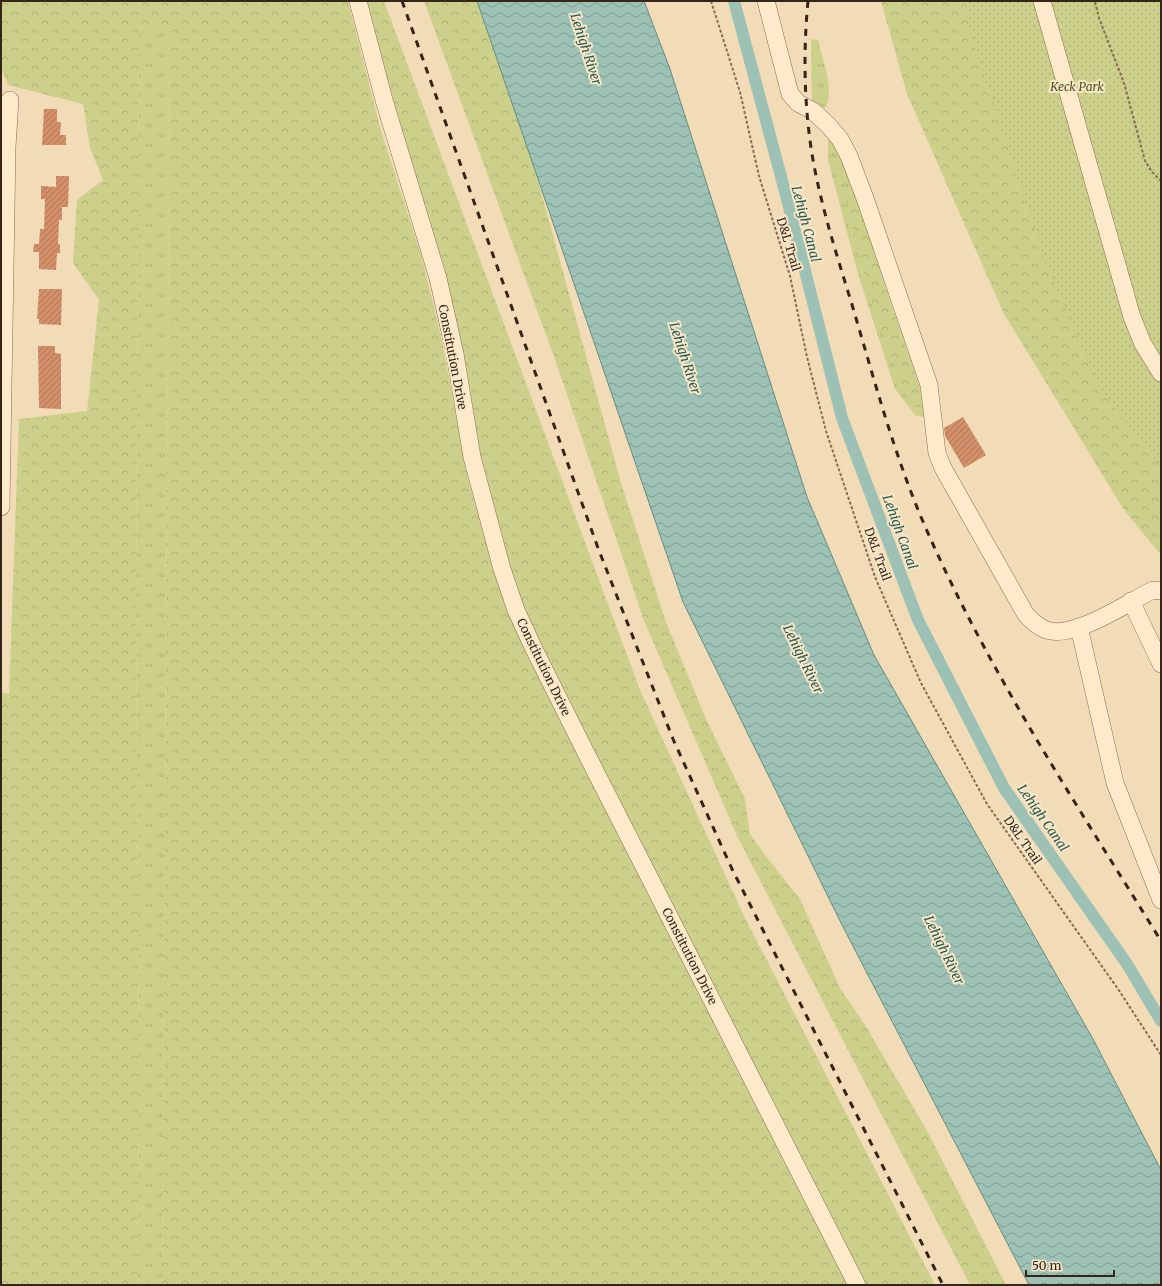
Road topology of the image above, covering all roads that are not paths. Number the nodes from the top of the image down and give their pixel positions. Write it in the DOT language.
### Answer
graph roads {
  1 [pos="358,1"];
  2 [pos="766,1"];
  3 [pos="1042,1"];
  4 [pos="10,100"];
  5 [pos="4,146"];
  6 [pos="2,340"];
  7 [pos="1161,373"];
  8 [pos="1,507"];
  9 [pos="1161,591"];
  10 [pos="1131,601"];
  11 [pos="1079,627"];
  12 [pos="1161,664"];
  13 [pos="1161,900"];
  14 [pos="858,1285"];
  1 -- 14 [label="street, Constitution Drive"];
  2 -- 11 [label="street"];
  3 -- 7 [label="street"];
  4 -- 5 [label="street"];
  5 -- 6 [label="street"];
  6 -- 8 [label="street"];
  9 -- 10 [label="street"];
  10 -- 11 [label="street"];
  10 -- 12 [label="street"];
  11 -- 13 [label="street"];
}
